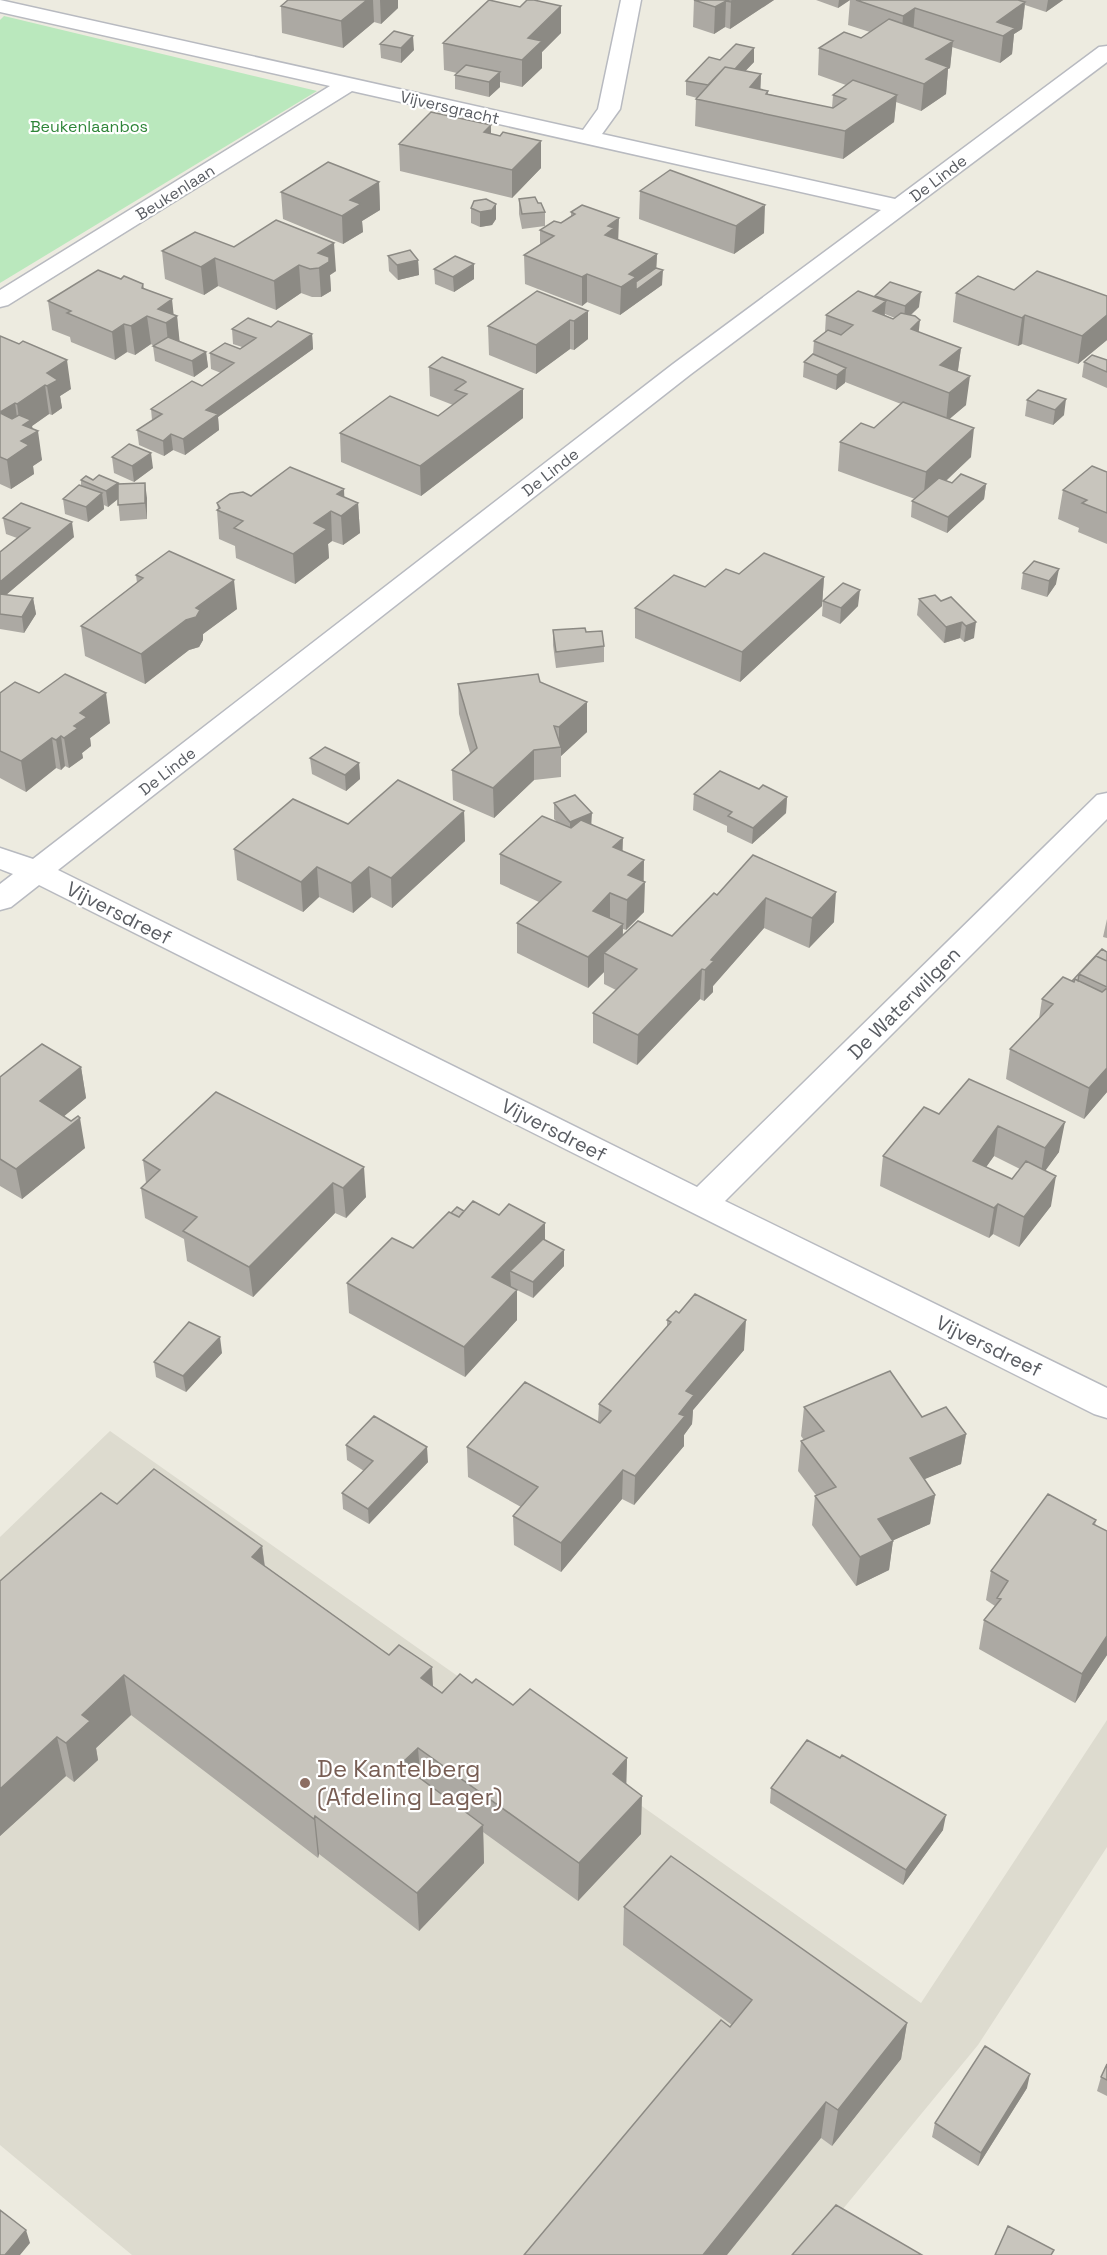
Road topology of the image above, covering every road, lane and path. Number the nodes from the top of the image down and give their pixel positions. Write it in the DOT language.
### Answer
graph roads {
  1 [pos="631,0"];
  2 [pos="0,6"];
  3 [pos="1107,52"];
  4 [pos="349,84"];
  5 [pos="588,138"];
  6 [pos="899,207"];
  7 [pos="0,300"];
  8 [pos="1107,802"];
  9 [pos="0,858"];
  10 [pos="37,872"];
  11 [pos="0,900"];
  12 [pos="701,1204"];
  13 [pos="1107,1404"];
  1 -- 5 [label="street"];
  2 -- 4 [label="street, Vijversgracht"];
  3 -- 6 [label="street, De Linde"];
  4 -- 5 [label="street, Vijversgracht"];
  4 -- 7 [label="street, Beukenlaan"];
  5 -- 6 [label="street, Vijversgracht"];
  6 -- 10 [label="street, De Linde"];
  8 -- 12 [label="street, De Waterwilgen"];
  9 -- 10 [label="street, Vijversdreef"];
  10 -- 11 [label="street, De Linde"];
  10 -- 12 [label="street, Vijversdreef"];
  12 -- 13 [label="street, Vijversdreef"];
}
